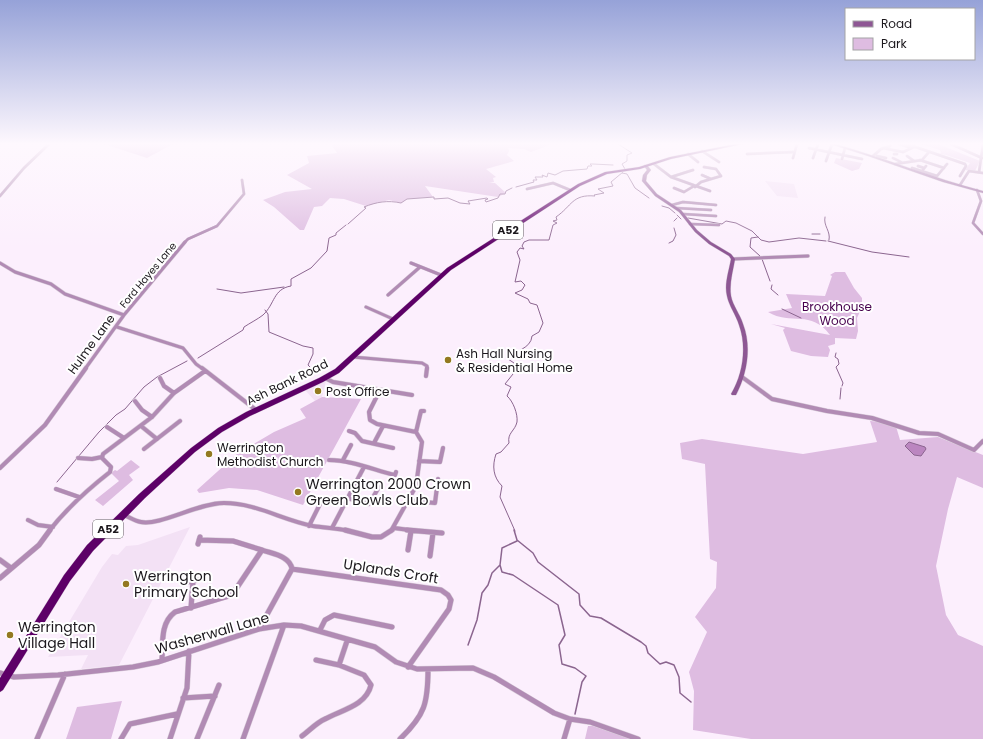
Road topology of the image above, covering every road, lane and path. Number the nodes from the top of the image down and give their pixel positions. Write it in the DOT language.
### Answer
graph roads {
  1 [pos="15,178"];
  2 [pos="592,178"];
  3 [pos="644,178"];
  4 [pos="675,178"];
  5 [pos="941,178"];
  6 [pos="964,178"];
  7 [pos="712,179"];
  8 [pos="242,180"];
  9 [pos="960,185"];
  10 [pos="694,186"];
  11 [pos="674,188"];
  12 [pos="527,189"];
  13 [pos="570,190"];
  14 [pos="708,190"];
  15 [pos="977,190"];
  16 [pos="983,192"];
  17 [pos="0,196"];
  18 [pos="716,205"];
  19 [pos="674,206"];
  20 [pos="711,210"];
  21 [pos="683,214"];
  22 [pos="716,216"];
  23 [pos="690,224"];
  24 [pos="719,225"];
  25 [pos="983,234"];
  26 [pos="808,256"];
  27 [pos="733,259"];
  28 [pos="0,262"];
  29 [pos="411,263"];
  30 [pos="420,267"];
  31 [pos="441,275"];
  32 [pos="388,295"];
  33 [pos="366,307"];
  34 [pos="124,315"];
  35 [pos="393,319"];
  36 [pos="117,327"];
  37 [pos="353,357"];
  38 [pos="205,371"];
  39 [pos="426,376"];
  40 [pos="742,377"];
  41 [pos="325,378"];
  42 [pos="159,380"];
  43 [pos="380,390"];
  44 [pos="174,393"];
  45 [pos="734,394"];
  46 [pos="412,395"];
  47 [pos="135,403"];
  48 [pos="256,410"];
  49 [pos="424,411"];
  50 [pos="152,417"];
  51 [pos="180,421"];
  52 [pos="141,426"];
  53 [pos="383,426"];
  54 [pos="110,427"];
  55 [pos="349,431"];
  56 [pos="416,432"];
  57 [pos="124,438"];
  58 [pos="157,439"];
  59 [pos="983,442"];
  60 [pos="374,444"];
  61 [pos="351,445"];
  62 [pos="393,448"];
  63 [pos="443,448"];
  64 [pos="144,449"];
  65 [pos="81,457"];
  66 [pos="102,457"];
  67 [pos="329,460"];
  68 [pos="343,460"];
  69 [pos="419,461"];
  70 [pos="364,467"];
  71 [pos="0,468"];
  72 [pos="396,472"];
  73 [pos="438,480"];
  74 [pos="327,483"];
  75 [pos="379,487"];
  76 [pos="59,488"];
  77 [pos="352,488"];
  78 [pos="79,497"];
  79 [pos="313,498"];
  80 [pos="347,498"];
  81 [pos="408,498"];
  82 [pos="123,515"];
  83 [pos="28,520"];
  84 [pos="53,526"];
  85 [pos="309,526"];
  86 [pos="332,528"];
  87 [pos="394,528"];
  88 [pos="411,531"];
  89 [pos="433,533"];
  90 [pos="442,533"];
  91 [pos="199,540"];
  92 [pos="262,550"];
  93 [pos="408,550"];
  94 [pos="430,556"];
  95 [pos="0,557"];
  96 [pos="11,568"];
  97 [pos="292,569"];
  98 [pos="0,578"];
  99 [pos="192,581"];
  100 [pos="191,608"];
  101 [pos="284,625"];
  102 [pos="392,627"];
  103 [pos="259,629"];
  104 [pos="320,630"];
  105 [pos="347,641"];
  106 [pos="189,652"];
  107 [pos="162,660"];
  108 [pos="316,660"];
  109 [pos="339,664"];
  110 [pos="408,666"];
  111 [pos="428,669"];
  112 [pos="4,674"];
  113 [pos="65,674"];
  114 [pos="219,685"];
  115 [pos="0,687"];
  116 [pos="215,696"];
  117 [pos="183,698"];
  118 [pos="177,714"];
  119 [pos="570,719"];
  120 [pos="302,736"];
  121 [pos="38,739"];
  122 [pos="121,739"];
  123 [pos="170,739"];
  124 [pos="197,739"];
  125 [pos="243,739"];
  126 [pos="400,739"];
  127 [pos="564,739"];
  128 [pos="638,739"];
  1 -- 17 [label="street"];
  2 -- 13 [label="highway, Ash Bank Road / A52"];
  3 -- 19 [label="street"];
  4 -- 10 [label="street"];
  5 -- 9 [label="street"];
  6 -- 9 [label="street"];
  7 -- 10 [label="street"];
  8 -- 34 [label="street, Ford Hayes Lane"];
  9 -- 15 [label="street"];
  10 -- 11 [label="street"];
  10 -- 14 [label="street"];
  12 -- 13 [label="street"];
  13 -- 31 [label="highway, Ash Bank Road / A52"];
  15 -- 16 [label="street"];
  15 -- 25 [label="street"];
  18 -- 19 [label="street"];
  19 -- 20 [label="street"];
  19 -- 21 [label="street"];
  21 -- 22 [label="street"];
  21 -- 23 [label="street"];
  23 -- 24 [label="street"];
  23 -- 27 [label="street"];
  26 -- 27 [label="street"];
  27 -- 40 [label="street"];
  28 -- 34 [label="street, Hulme Lane"];
  29 -- 30 [label="street"];
  30 -- 31 [label="street"];
  30 -- 32 [label="street"];
  31 -- 35 [label="highway, Ash Bank Road / A52"];
  33 -- 35 [label="street"];
  34 -- 36 [label="street, Hulme Lane"];
  35 -- 37 [label="highway, Ash Bank Road / A52"];
  36 -- 38 [label="street"];
  36 -- 71 [label="street, Hulme Lane"];
  37 -- 39 [label="street"];
  37 -- 41 [label="highway, Ash Bank Road / A52"];
  38 -- 44 [label="street"];
  38 -- 48 [label="street"];
  40 -- 45 [label="street"];
  40 -- 59 [label="street"];
  41 -- 43 [label="street"];
  41 -- 48 [label="highway, Ash Bank Road / A52"];
  42 -- 44 [label="street"];
  43 -- 46 [label="street"];
  43 -- 53 [label="street"];
  44 -- 50 [label="street"];
  47 -- 50 [label="street"];
  48 -- 82 [label="highway, Ash Bank Road / A52"];
  49 -- 56 [label="street"];
  50 -- 52 [label="street"];
  51 -- 58 [label="street"];
  52 -- 57 [label="street"];
  52 -- 58 [label="street"];
  53 -- 56 [label="street"];
  53 -- 60 [label="street"];
  54 -- 57 [label="street"];
  55 -- 60 [label="street"];
  56 -- 69 [label="street"];
  57 -- 66 [label="street"];
  58 -- 64 [label="street"];
  60 -- 62 [label="street"];
  61 -- 68 [label="street"];
  63 -- 69 [label="street"];
  65 -- 66 [label="street"];
  66 -- 78 [label="street"];
  67 -- 68 [label="street"];
  68 -- 70 [label="street"];
  69 -- 81 [label="street"];
  70 -- 72 [label="street"];
  70 -- 77 [label="street"];
  73 -- 81 [label="street"];
  74 -- 77 [label="street"];
  75 -- 80 [label="street"];
  76 -- 78 [label="street"];
  77 -- 80 [label="street"];
  78 -- 84 [label="street"];
  79 -- 85 [label="street"];
  80 -- 86 [label="street"];
  81 -- 87 [label="street"];
  82 -- 85 [label="street"];
  82 -- 112 [label="highway, Ash Bank Road / A52"];
  83 -- 84 [label="street"];
  84 -- 96 [label="street"];
  85 -- 86 [label="street"];
  86 -- 87 [label="street"];
  87 -- 88 [label="street"];
  88 -- 89 [label="street"];
  88 -- 93 [label="street"];
  89 -- 90 [label="street"];
  89 -- 94 [label="street"];
  91 -- 92 [label="street"];
  92 -- 97 [label="street"];
  92 -- 100 [label="street"];
  95 -- 96 [label="street"];
  96 -- 98 [label="street"];
  97 -- 103 [label="street"];
  97 -- 110 [label="street, Uplands Croft"];
  99 -- 100 [label="street"];
  100 -- 107 [label="street"];
  101 -- 103 [label="street, Washerwall Lane"];
  101 -- 104 [label="street, Washerwall Lane"];
  101 -- 125 [label="street"];
  102 -- 104 [label="street"];
  103 -- 106 [label="street, Washerwall Lane"];
  104 -- 105 [label="street, Washerwall Lane"];
  105 -- 109 [label="street"];
  105 -- 110 [label="street, Washerwall Lane"];
  106 -- 107 [label="street, Washerwall Lane"];
  106 -- 117 [label="street"];
  107 -- 113 [label="street, Washerwall Lane"];
  108 -- 109 [label="street"];
  109 -- 120 [label="street"];
  110 -- 111 [label="street, Washerwall Lane"];
  111 -- 119 [label="street, Washerwall Lane"];
  111 -- 126 [label="street"];
  112 -- 113 [label="street, Washerwall Lane"];
  112 -- 115 [label="highway, Ash Bank Road / A52"];
  113 -- 121 [label="street"];
  114 -- 116 [label="street"];
  116 -- 117 [label="street"];
  116 -- 124 [label="street"];
  117 -- 118 [label="street"];
  118 -- 122 [label="street"];
  118 -- 123 [label="street"];
  119 -- 127 [label="street"];
  119 -- 128 [label="street, Washerwall Lane"];
}
